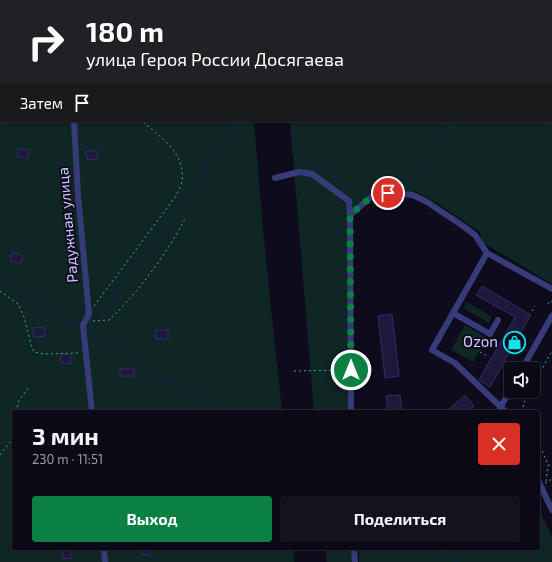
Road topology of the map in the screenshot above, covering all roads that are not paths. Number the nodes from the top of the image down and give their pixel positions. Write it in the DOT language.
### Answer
graph roads {
  1 [pos="74,122"];
  2 [pos="275,178"];
  3 [pos="350,215"];
  4 [pos="487,253"];
  5 [pos="552,289"];
  6 [pos="454,313"];
  7 [pos="552,316"];
  8 [pos="498,320"];
  9 [pos="526,362"];
  10 [pos="508,398"];
  11 [pos="92,410"];
  12 [pos="351,410"];
  13 [pos="503,410"];
  14 [pos="540,484"];
  15 [pos="552,510"];
  16 [pos="104,550"];
  17 [pos="354,550"];
  18 [pos="105,562"];
  19 [pos="355,562"];
  1 -- 11 [label="street, Радужная улица"];
  2 -- 3 [label="street"];
  3 -- 4 [label="street"];
  3 -- 12 [label="street"];
  4 -- 5 [label="street"];
  4 -- 6 [label="street"];
  6 -- 8 [label="street"];
  6 -- 13 [label="street"];
  7 -- 9 [label="street"];
  10 -- 13 [label="street"];
  14 -- 15 [label="street"];
  16 -- 18 [label="street"];
  17 -- 19 [label="street"];
}
